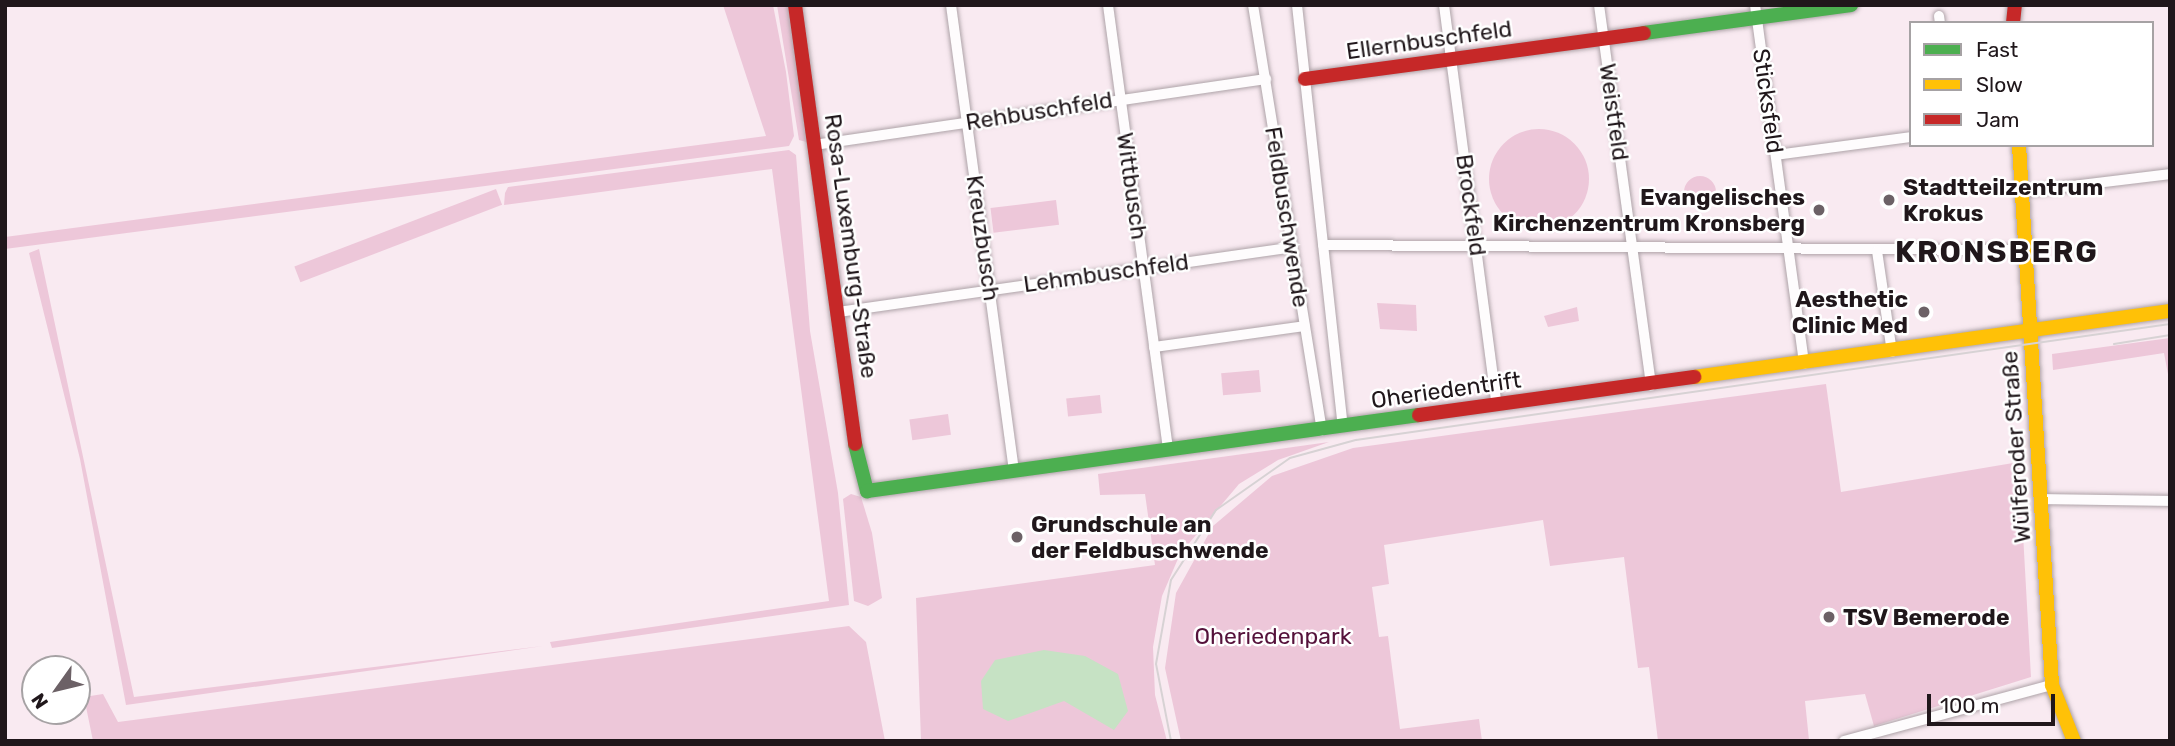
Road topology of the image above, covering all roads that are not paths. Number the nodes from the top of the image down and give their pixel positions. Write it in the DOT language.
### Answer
graph roads {
  1 [pos="795,5"];
  2 [pos="951,5"];
  3 [pos="1108,5"];
  4 [pos="1253,5"];
  5 [pos="1297,5"];
  6 [pos="1444,5"];
  7 [pos="1599,5"];
  8 [pos="1851,5"];
  9 [pos="1756,12"];
  10 [pos="1604,39"];
  11 [pos="1451,60"];
  12 [pos="1266,79"];
  13 [pos="1305,79"];
  14 [pos="1120,98"];
  15 [pos="967,123"];
  16 [pos="1909,137"];
  17 [pos="814,145"];
  18 [pos="2019,147"];
  19 [pos="1776,155"];
  20 [pos="2170,174"];
  21 [pos="2022,192"];
  22 [pos="1323,245"];
  23 [pos="1476,246"];
  24 [pos="1292,247"];
  25 [pos="1632,248"];
  26 [pos="1788,249"];
  27 [pos="2011,250"];
  28 [pos="1877,251"];
  29 [pos="1143,267"];
  30 [pos="991,291"];
  31 [pos="2170,310"];
  32 [pos="838,312"];
  33 [pos="1305,326"];
  34 [pos="2031,333"];
  35 [pos="1154,348"];
  36 [pos="1892,352"];
  37 [pos="1804,364"];
  38 [pos="1651,385"];
  39 [pos="1497,406"];
  40 [pos="1343,426"];
  41 [pos="1322,430"];
  42 [pos="1168,450"];
  43 [pos="1014,471"];
  44 [pos="867,491"];
  45 [pos="2043,499"];
  46 [pos="2170,501"];
  47 [pos="2053,685"];
  48 [pos="1844,741"];
  49 [pos="2074,741"];
  1 -- 17 [label="street, Rosa-Luxemburg-Straße"];
  2 -- 15 [label="street, Kreuzbusch"];
  3 -- 14 [label="street, Wittbusch"];
  4 -- 12 [label="street, Feldbuschwende"];
  5 -- 13 [label="street, Feldbuschwende"];
  6 -- 11 [label="street, Brockfeld"];
  7 -- 10 [label="street, Weistfeld"];
  8 -- 9 [label="street, Ellernbuschfeld"];
  9 -- 10 [label="street, Ellernbuschfeld"];
  9 -- 19 [label="street, Sticksfeld"];
  10 -- 11 [label="street, Ellernbuschfeld"];
  10 -- 25 [label="street, Weistfeld"];
  11 -- 13 [label="street, Ellernbuschfeld"];
  11 -- 23 [label="street, Brockfeld"];
  12 -- 14 [label="street, Rehbuschfeld"];
  12 -- 24 [label="street, Feldbuschwende"];
  13 -- 22 [label="street, Feldbuschwende"];
  14 -- 15 [label="street, Rehbuschfeld"];
  14 -- 29 [label="street, Wittbusch"];
  15 -- 17 [label="street, Rehbuschfeld"];
  15 -- 30 [label="street, Kreuzbusch"];
  16 -- 19 [label="street"];
  17 -- 32 [label="street, Rosa-Luxemburg-Straße"];
  18 -- 21 [label="street, Wülferoder Straße"];
  19 -- 26 [label="street, Sticksfeld"];
  20 -- 21 [label="street"];
  21 -- 34 [label="street, Wülferoder Straße"];
  22 -- 23 [label="street"];
  22 -- 40 [label="street, Feldbuschwende"];
  23 -- 25 [label="street"];
  23 -- 39 [label="street, Brockfeld"];
  24 -- 29 [label="street, Lehmbuschfeld"];
  24 -- 33 [label="street, Feldbuschwende"];
  25 -- 26 [label="street"];
  25 -- 38 [label="street, Weistfeld"];
  26 -- 28 [label="street"];
  26 -- 37 [label="street, Sticksfeld"];
  27 -- 28 [label="street"];
  28 -- 36 [label="street"];
  29 -- 30 [label="street, Lehmbuschfeld"];
  29 -- 35 [label="street, Wittbusch"];
  30 -- 32 [label="street, Lehmbuschfeld"];
  30 -- 43 [label="street, Kreuzbusch"];
  31 -- 34 [label="street, Oheriedentrift"];
  32 -- 44 [label="street, Rosa-Luxemburg-Straße"];
  33 -- 35 [label="street"];
  33 -- 41 [label="street, Feldbuschwende"];
  34 -- 36 [label="street, Oheriedentrift"];
  34 -- 45 [label="street, Wülferoder Straße"];
  35 -- 42 [label="street, Wittbusch"];
  36 -- 37 [label="street, Oheriedentrift"];
  37 -- 38 [label="street, Oheriedentrift"];
  38 -- 39 [label="street, Oheriedentrift"];
  39 -- 40 [label="street, Oheriedentrift"];
  40 -- 41 [label="street, Oheriedentrift"];
  41 -- 42 [label="street, Oheriedentrift"];
  42 -- 43 [label="street, Oheriedentrift"];
  43 -- 44 [label="street, Oheriedentrift"];
  45 -- 46 [label="street"];
  45 -- 47 [label="street, Wülferoder Straße"];
  47 -- 48 [label="street"];
  47 -- 49 [label="street, Wülferoder Straße"];
}
